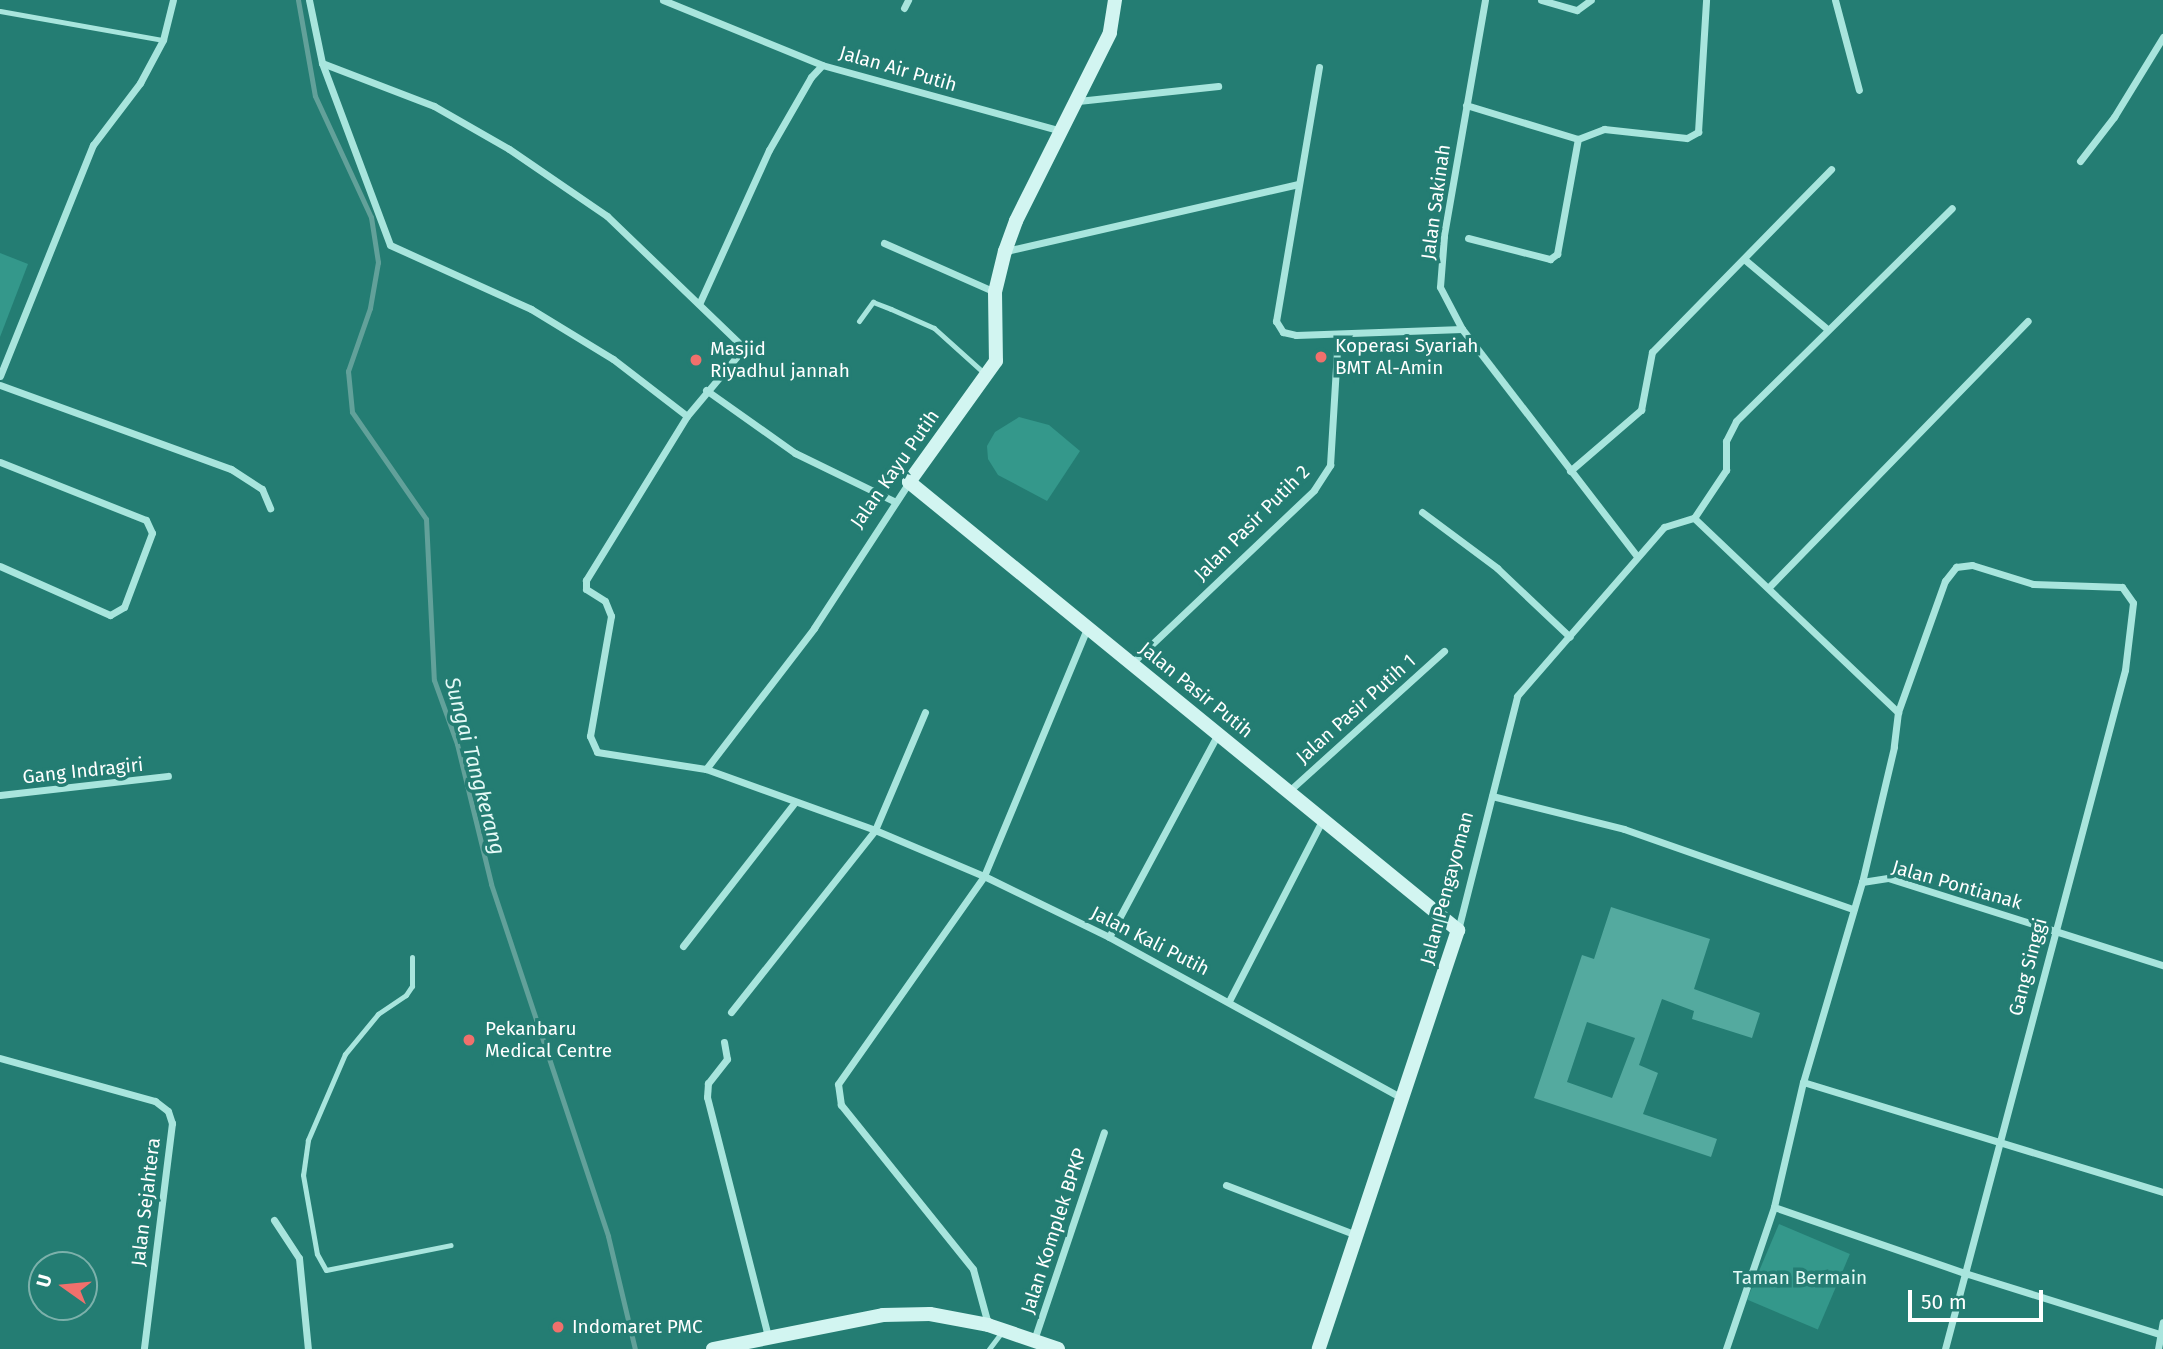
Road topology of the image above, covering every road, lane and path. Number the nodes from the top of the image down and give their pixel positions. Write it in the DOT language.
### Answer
graph roads {
  1 [pos="173,0"];
  2 [pos="309,0"];
  3 [pos="663,0"];
  4 [pos="908,0"];
  5 [pos="1115,0"];
  6 [pos="1485,0"];
  7 [pos="1541,0"];
  8 [pos="1591,0"];
  9 [pos="1706,0"];
  10 [pos="1835,0"];
  11 [pos="904,8"];
  12 [pos="0,11"];
  13 [pos="2163,37"];
  14 [pos="163,40"];
  15 [pos="322,63"];
  16 [pos="822,65"];
  17 [pos="1320,67"];
  18 [pos="1218,86"];
  19 [pos="1859,90"];
  20 [pos="1077,101"];
  21 [pos="1466,105"];
  22 [pos="1060,131"];
  23 [pos="1578,139"];
  24 [pos="2080,161"];
  25 [pos="1831,169"];
  26 [pos="1298,184"];
  27 [pos="1952,208"];
  28 [pos="1468,238"];
  29 [pos="884,243"];
  30 [pos="1005,251"];
  31 [pos="1744,259"];
  32 [pos="995,292"];
  33 [pos="700,302"];
  34 [pos="859,321"];
  35 [pos="2028,321"];
  36 [pos="1826,328"];
  37 [pos="1462,329"];
  38 [pos="1338,336"];
  39 [pos="0,376"];
  40 [pos="987,376"];
  41 [pos="0,385"];
  42 [pos="706,390"];
  43 [pos="687,416"];
  44 [pos="0,462"];
  45 [pos="1570,471"];
  46 [pos="909,482"];
  47 [pos="894,501"];
  48 [pos="270,508"];
  49 [pos="1422,512"];
  50 [pos="1694,518"];
  51 [pos="1637,556"];
  52 [pos="0,566"];
  53 [pos="1769,587"];
  54 [pos="1088,627"];
  55 [pos="1570,637"];
  56 [pos="1444,651"];
  57 [pos="1132,663"];
  58 [pos="925,712"];
  59 [pos="1898,712"];
  60 [pos="1219,732"];
  61 [pos="706,769"];
  62 [pos="169,776"];
  63 [pos="1289,791"];
  64 [pos="0,795"];
  65 [pos="1492,796"];
  66 [pos="796,802"];
  67 [pos="1322,821"];
  68 [pos="875,830"];
  69 [pos="984,876"];
  70 [pos="1862,882"];
  71 [pos="1853,909"];
  72 [pos="1458,930"];
  73 [pos="2054,930"];
  74 [pos="1110,937"];
  75 [pos="683,946"];
  76 [pos="412,957"];
  77 [pos="2163,965"];
  78 [pos="1229,1000"];
  79 [pos="731,1012"];
  80 [pos="724,1042"];
  81 [pos="0,1058"];
  82 [pos="1803,1083"];
  83 [pos="1402,1098"];
  84 [pos="1104,1132"];
  85 [pos="2000,1139"];
  86 [pos="1226,1185"];
  87 [pos="2163,1192"];
  88 [pos="1774,1207"];
  89 [pos="274,1220"];
  90 [pos="1359,1236"];
  91 [pos="451,1245"];
  92 [pos="1968,1274"];
  93 [pos="2163,1322"];
  94 [pos="988,1325"];
  95 [pos="1004,1330"];
  96 [pos="2160,1334"];
  97 [pos="768,1338"];
  98 [pos="1034,1340"];
  99 [pos="144,1349"];
  100 [pos="308,1349"];
  101 [pos="713,1349"];
  102 [pos="989,1349"];
  103 [pos="1058,1349"];
  104 [pos="1319,1349"];
  105 [pos="1726,1349"];
  106 [pos="1945,1349"];
  107 [pos="2158,1349"];
  1 -- 14 [label="street"];
  2 -- 15 [label="street"];
  3 -- 16 [label="street"];
  4 -- 11 [label="street"];
  5 -- 20 [label="street, Jalan Kayu Putih"];
  6 -- 21 [label="street, Jalan Sakinah"];
  7 -- 8 [label="street"];
  9 -- 23 [label="street"];
  10 -- 19 [label="street"];
  12 -- 14 [label="lane"];
  13 -- 24 [label="street"];
  14 -- 39 [label="street"];
  15 -- 33 [label="street"];
  15 -- 43 [label="street"];
  16 -- 22 [label="street, Jalan Air Putih"];
  16 -- 33 [label="street, Jalan Air Putih"];
  17 -- 26 [label="street"];
  18 -- 20 [label="street"];
  20 -- 22 [label="street, Jalan Kayu Putih"];
  21 -- 23 [label="street"];
  21 -- 37 [label="street, Jalan Sakinah"];
  22 -- 30 [label="street, Jalan Kayu Putih"];
  23 -- 28 [label="street"];
  25 -- 31 [label="street"];
  26 -- 30 [label="street"];
  26 -- 38 [label="street"];
  27 -- 36 [label="street"];
  29 -- 32 [label="street"];
  30 -- 32 [label="street, Jalan Kayu Putih"];
  31 -- 36 [label="street"];
  31 -- 45 [label="street"];
  32 -- 40 [label="street, Jalan Kayu Putih"];
  33 -- 42 [label="street"];
  34 -- 40 [label="lane"];
  35 -- 53 [label="street"];
  36 -- 50 [label="street"];
  37 -- 38 [label="street"];
  37 -- 45 [label="street, Jalan Sakinah"];
  38 -- 57 [label="street, Jalan Pasir Putih 2"];
  40 -- 46 [label="street, Jalan Kayu Putih"];
  41 -- 48 [label="street"];
  42 -- 43 [label="street"];
  42 -- 47 [label="street"];
  43 -- 61 [label="street"];
  44 -- 52 [label="street"];
  45 -- 51 [label="street, Jalan Sakinah"];
  46 -- 47 [label="street, Jalan Kayu Putih"];
  46 -- 54 [label="street, Jalan Pasir Putih"];
  47 -- 61 [label="street, Jalan Kayu Putih"];
  49 -- 55 [label="street"];
  50 -- 51 [label="street"];
  50 -- 53 [label="street"];
  51 -- 55 [label="street"];
  53 -- 59 [label="street"];
  54 -- 57 [label="street, Jalan Pasir Putih"];
  54 -- 69 [label="street"];
  55 -- 65 [label="street"];
  56 -- 63 [label="street, Jalan Pasir Putih 1"];
  57 -- 60 [label="street, Jalan Pasir Putih"];
  58 -- 68 [label="street"];
  59 -- 70 [label="street"];
  59 -- 73 [label="street, Gang Singgi"];
  60 -- 63 [label="street, Jalan Pasir Putih"];
  60 -- 74 [label="street"];
  61 -- 66 [label="street"];
  62 -- 64 [label="street, Gang Indragiri"];
  63 -- 67 [label="street, Jalan Pasir Putih"];
  65 -- 71 [label="street, Jalan Pengayoman"];
  65 -- 72 [label="street, Jalan Pengayoman"];
  66 -- 68 [label="street"];
  66 -- 75 [label="street"];
  67 -- 72 [label="street, Jalan Pasir Putih"];
  67 -- 78 [label="street"];
  68 -- 69 [label="street, Jalan Kali Putih"];
  68 -- 79 [label="street"];
  69 -- 74 [label="street, Jalan Kali Putih"];
  69 -- 94 [label="street"];
  70 -- 71 [label="street"];
  70 -- 73 [label="street, Jalan Pontianak"];
  71 -- 82 [label="street"];
  72 -- 83 [label="street, Jalan Pengayoman"];
  73 -- 77 [label="street, Jalan Pontianak"];
  73 -- 85 [label="street, Gang Singgi"];
  74 -- 78 [label="street, Jalan Kali Putih"];
  76 -- 91 [label="lane"];
  78 -- 83 [label="street, Jalan Kali Putih"];
  80 -- 97 [label="street"];
  81 -- 99 [label="street, Jalan Sejahtera"];
  82 -- 85 [label="street"];
  82 -- 88 [label="street"];
  83 -- 90 [label="street, Jalan Pengayoman"];
  84 -- 98 [label="street, Jalan Komplek BPKP"];
  85 -- 87 [label="street"];
  85 -- 92 [label="street, Gang Singgi"];
  86 -- 90 [label="street"];
  88 -- 92 [label="street"];
  88 -- 105 [label="street"];
  89 -- 100 [label="street"];
  90 -- 104 [label="street, Jalan Pengayoman"];
  92 -- 96 [label="street"];
  92 -- 106 [label="street, Gang Singgi"];
  93 -- 96 [label="street"];
  94 -- 95 [label="street"];
  94 -- 97 [label="street"];
  95 -- 98 [label="street"];
  95 -- 102 [label="lane"];
  96 -- 107 [label="street"];
  97 -- 101 [label="street"];
  98 -- 103 [label="street"];
}
